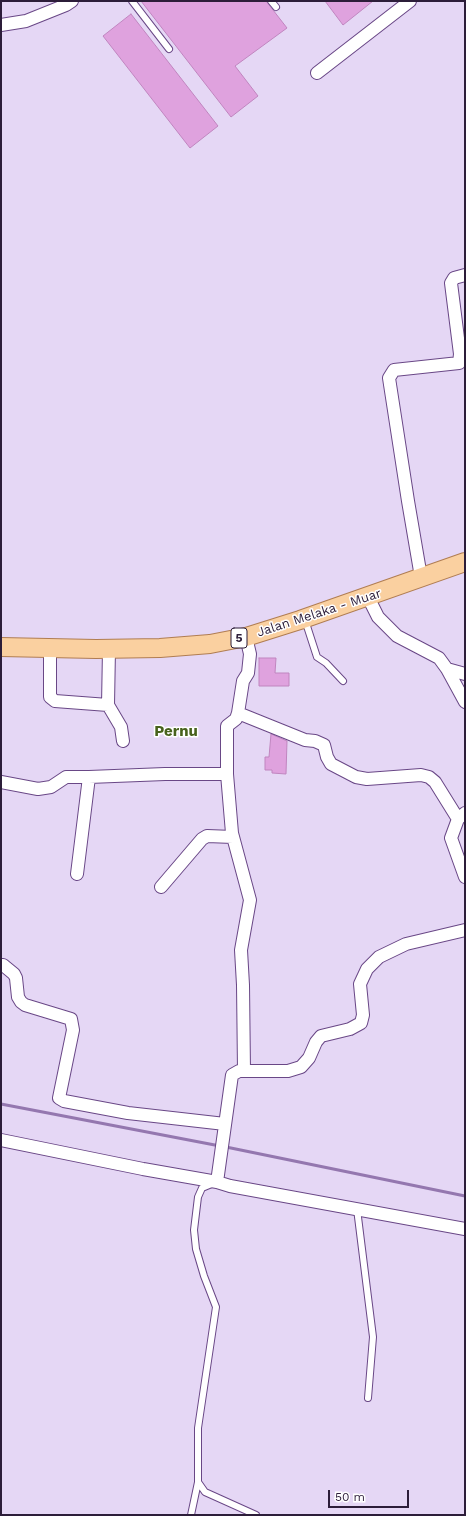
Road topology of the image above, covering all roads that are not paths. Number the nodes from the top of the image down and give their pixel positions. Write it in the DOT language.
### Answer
graph roads {
  1 [pos="72,1"];
  2 [pos="132,1"];
  3 [pos="271,1"];
  4 [pos="410,1"];
  5 [pos="276,8"];
  6 [pos="1,24"];
  7 [pos="169,49"];
  8 [pos="317,73"];
  9 [pos="465,275"];
  10 [pos="462,360"];
  11 [pos="465,562"];
  12 [pos="421,577"];
  13 [pos="368,597"];
  14 [pos="306,624"];
  15 [pos="248,645"];
  16 [pos="1,648"];
  17 [pos="50,648"];
  18 [pos="110,649"];
  19 [pos="447,669"];
  20 [pos="465,674"];
  21 [pos="343,681"];
  22 [pos="465,702"];
  23 [pos="108,705"];
  24 [pos="238,713"];
  25 [pos="123,741"];
  26 [pos="227,774"];
  27 [pos="89,777"];
  28 [pos="1,782"];
  29 [pos="462,816"];
  30 [pos="234,837"];
  31 [pos="77,874"];
  32 [pos="465,877"];
  33 [pos="161,887"];
  34 [pos="465,930"];
  35 [pos="4,965"];
  36 [pos="244,1071"];
  37 [pos="224,1130"];
  38 [pos="1,1140"];
  39 [pos="217,1182"];
  40 [pos="357,1209"];
  41 [pos="465,1229"];
  42 [pos="368,1398"];
  43 [pos="198,1482"];
  44 [pos="191,1515"];
  45 [pos="256,1515"];
  1 -- 6 [label="street"];
  2 -- 7 [label="lane"];
  3 -- 5 [label="lane"];
  4 -- 8 [label="street"];
  9 -- 10 [label="street"];
  10 -- 12 [label="street"];
  11 -- 12 [label="main road, Jalan Melaka - Muar / 5"];
  12 -- 13 [label="main road, Jalan Melaka - Muar / 5"];
  13 -- 14 [label="main road, Jalan Melaka - Muar / 5"];
  13 -- 19 [label="street"];
  14 -- 15 [label="main road, Jalan Melaka - Muar / 5"];
  14 -- 21 [label="lane"];
  15 -- 18 [label="main road, Jalan Melaka - Muar / 5"];
  15 -- 24 [label="street"];
  16 -- 17 [label="main road, Jalan Melaka - Muar / 5"];
  17 -- 18 [label="main road, Jalan Melaka - Muar / 5"];
  17 -- 23 [label="street"];
  18 -- 23 [label="street"];
  19 -- 20 [label="street"];
  19 -- 22 [label="street"];
  23 -- 25 [label="street"];
  24 -- 26 [label="street"];
  24 -- 29 [label="street"];
  26 -- 27 [label="street"];
  26 -- 30 [label="street"];
  27 -- 28 [label="street"];
  27 -- 31 [label="street"];
  29 -- 32 [label="street"];
  30 -- 33 [label="street"];
  30 -- 36 [label="street"];
  34 -- 36 [label="street"];
  35 -- 37 [label="street"];
  36 -- 37 [label="street"];
  37 -- 39 [label="street"];
  38 -- 39 [label="street"];
  39 -- 40 [label="street"];
  39 -- 43 [label="lane"];
  40 -- 41 [label="street"];
  40 -- 42 [label="lane"];
  43 -- 44 [label="lane"];
  43 -- 45 [label="lane"];
}
